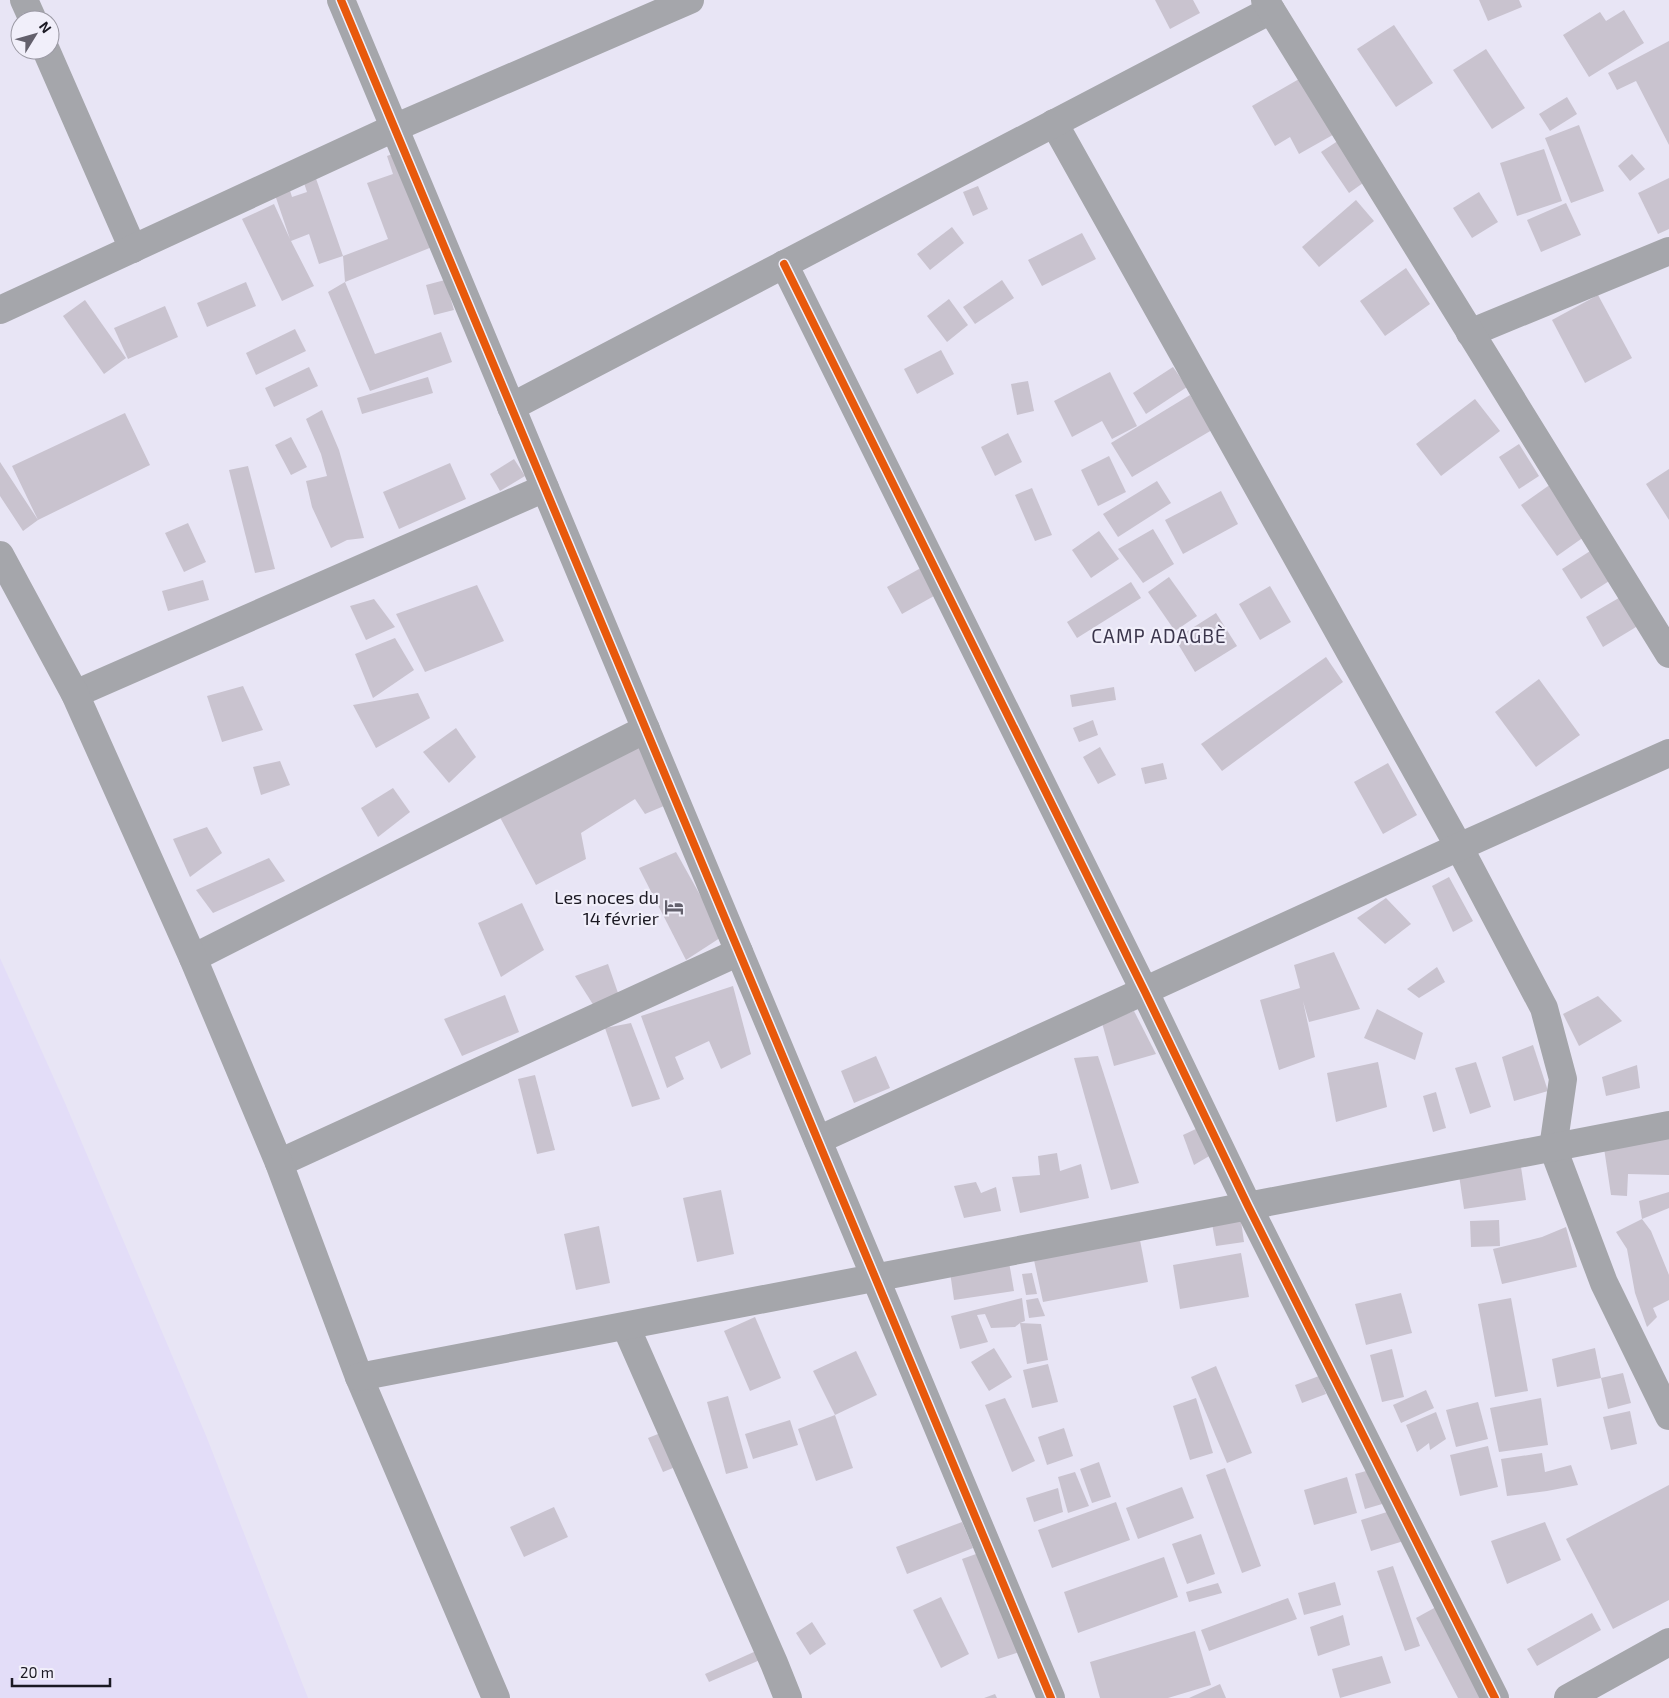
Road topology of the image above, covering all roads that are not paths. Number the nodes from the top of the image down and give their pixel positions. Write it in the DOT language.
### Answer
graph roads {
  1 [pos="341,0"];
  2 [pos="690,0"];
  3 [pos="1268,5"];
  4 [pos="50,60"];
  5 [pos="1054,123"];
  6 [pos="394,128"];
  7 [pos="133,249"];
  8 [pos="1669,251"];
  9 [pos="784,264"];
  10 [pos="0,310"];
  11 [pos="1470,333"];
  12 [pos="511,407"];
  13 [pos="545,488"];
  14 [pos="0,555"];
  15 [pos="1669,654"];
  16 [pos="75,694"];
  17 [pos="646,729"];
  18 [pos="1669,753"];
  19 [pos="1459,847"];
  20 [pos="739,952"];
  21 [pos="193,958"];
  22 [pos="1146,992"];
  23 [pos="1669,1125"];
  24 [pos="818,1140"];
  25 [pos="1553,1148"];
  26 [pos="279,1162"];
  27 [pos="1248,1206"];
  28 [pos="876,1279"];
  29 [pos="626,1327"];
  30 [pos="359,1377"];
  31 [pos="1669,1416"];
  32 [pos="1669,1642"];
  33 [pos="496,1698"];
  34 [pos="788,1698"];
  35 [pos="1051,1698"];
  36 [pos="1495,1698"];
  37 [pos="1568,1698"];
  1 -- 6 [label="street"];
  2 -- 6 [label="street"];
  3 -- 5 [label="street"];
  3 -- 11 [label="street"];
  4 -- 7 [label="street"];
  5 -- 9 [label="street"];
  5 -- 19 [label="street"];
  6 -- 7 [label="street"];
  6 -- 12 [label="street"];
  7 -- 10 [label="street"];
  8 -- 11 [label="street"];
  9 -- 12 [label="street"];
  9 -- 22 [label="street"];
  11 -- 15 [label="street"];
  12 -- 13 [label="street"];
  13 -- 16 [label="street"];
  13 -- 17 [label="street"];
  14 -- 16 [label="street"];
  16 -- 21 [label="street"];
  17 -- 20 [label="street"];
  17 -- 21 [label="street"];
  18 -- 19 [label="street"];
  19 -- 22 [label="street"];
  19 -- 25 [label="street"];
  20 -- 24 [label="street"];
  20 -- 26 [label="street"];
  21 -- 26 [label="street"];
  22 -- 24 [label="street"];
  22 -- 27 [label="street"];
  23 -- 25 [label="street"];
  24 -- 28 [label="street"];
  25 -- 27 [label="street"];
  25 -- 31 [label="street"];
  26 -- 30 [label="street"];
  27 -- 28 [label="street"];
  27 -- 36 [label="street"];
  28 -- 29 [label="street"];
  28 -- 35 [label="street"];
  29 -- 30 [label="street"];
  29 -- 34 [label="street"];
  30 -- 33 [label="street"];
  32 -- 37 [label="street"];
}
